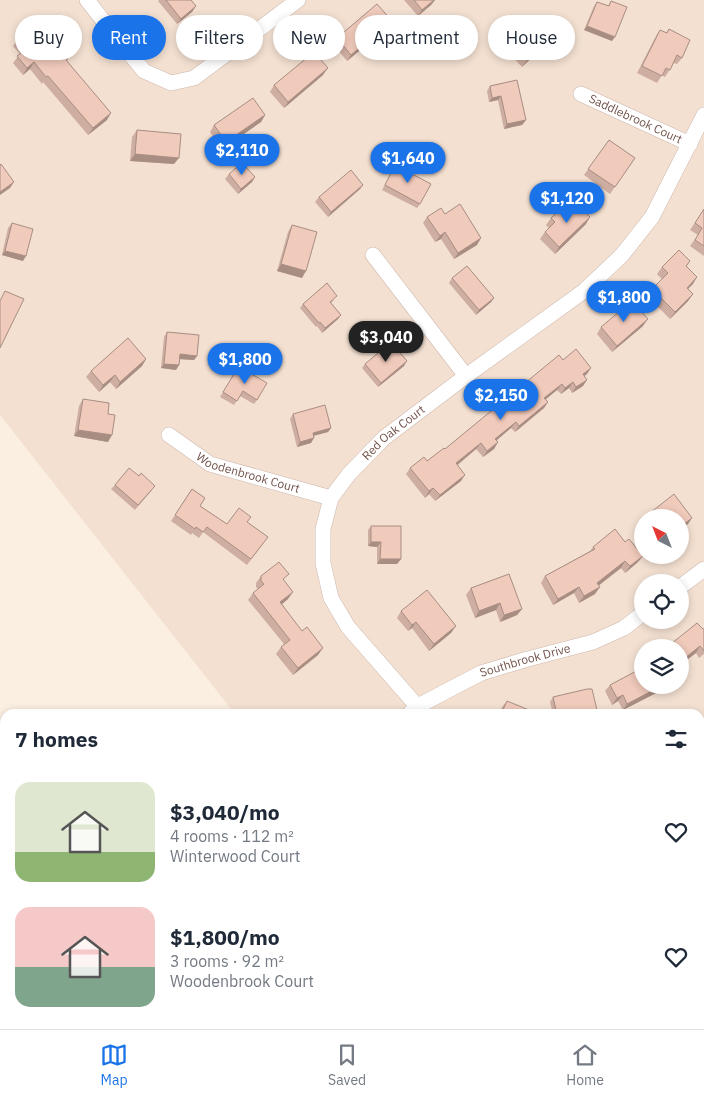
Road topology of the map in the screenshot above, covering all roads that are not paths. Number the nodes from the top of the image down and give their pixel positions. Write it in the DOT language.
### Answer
graph roads {
  1 [pos="87,0"];
  2 [pos="298,0"];
  3 [pos="581,94"];
  4 [pos="704,115"];
  5 [pos="690,144"];
  6 [pos="373,255"];
  7 [pos="466,376"];
  8 [pos="169,435"];
  9 [pos="331,498"];
  10 [pos="704,569"];
  11 [pos="689,580"];
  12 [pos="634,620"];
  13 [pos="415,709"];
  14 [pos="420,709"];
  1 -- 2 [label="street"];
  3 -- 5 [label="street, Saddlebrook Court"];
  4 -- 5 [label="street, Red Oak Court"];
  5 -- 7 [label="street, Red Oak Court"];
  6 -- 7 [label="street"];
  7 -- 9 [label="street, Red Oak Court"];
  8 -- 9 [label="street, Woodenbrook Court"];
  9 -- 13 [label="street, Red Oak Court"];
  10 -- 11 [label="street"];
  12 -- 14 [label="street, Southbrook Drive"];
}
